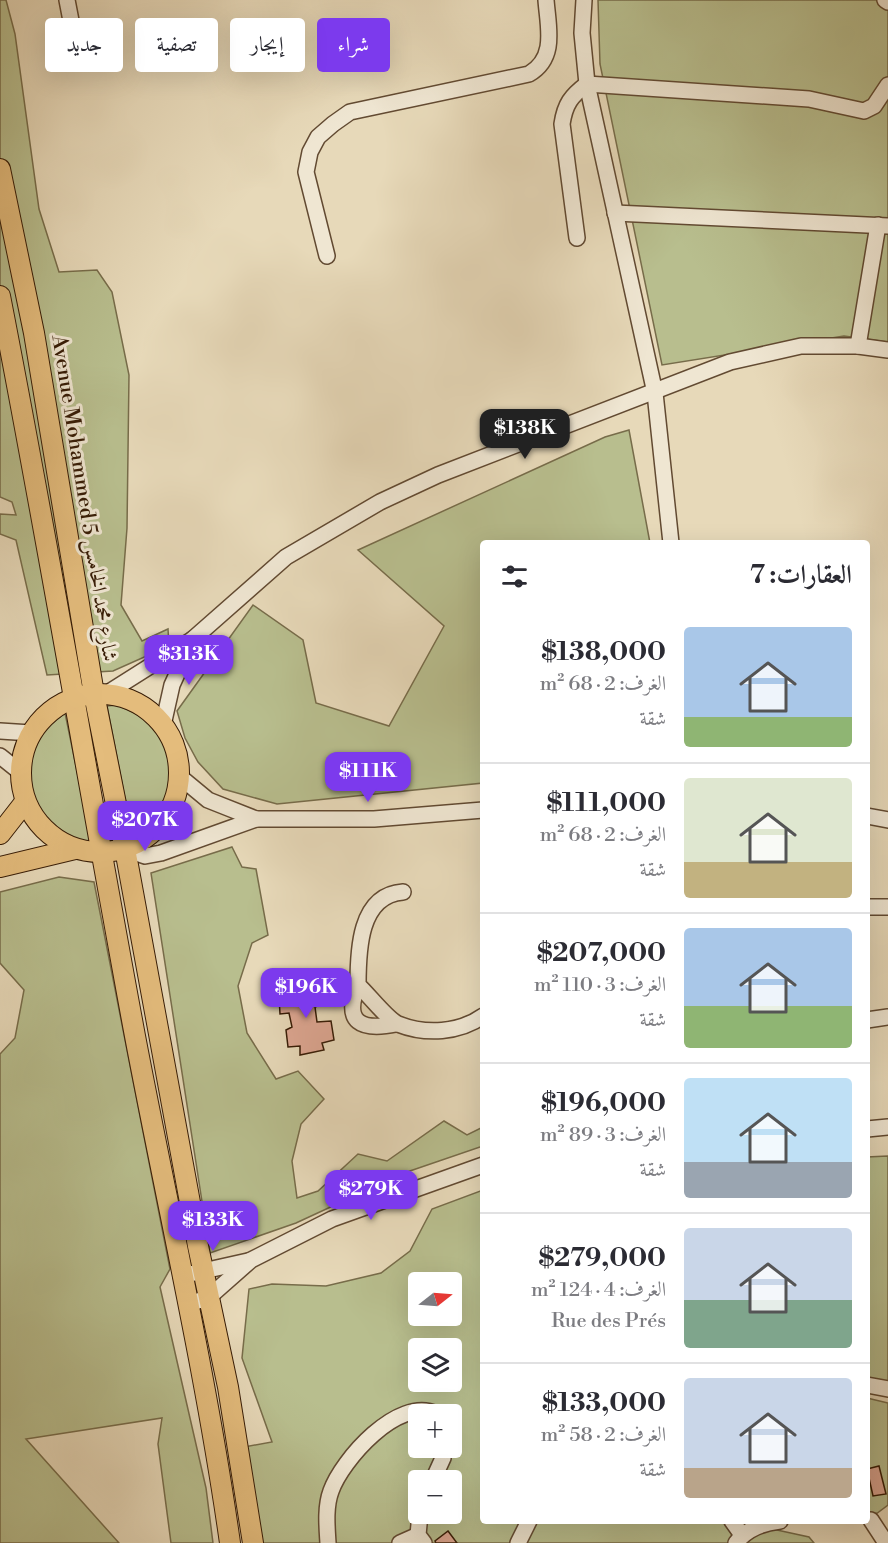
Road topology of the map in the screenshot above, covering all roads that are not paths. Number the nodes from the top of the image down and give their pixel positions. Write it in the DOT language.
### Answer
graph roads {
  1 [pos="67,0"];
  2 [pos="546,0"];
  3 [pos="584,0"];
  4 [pos="70,18"];
  5 [pos="587,84"];
  6 [pos="888,84"];
  7 [pos="0,168"];
  8 [pos="615,213"];
  9 [pos="883,226"];
  10 [pos="577,238"];
  11 [pos="327,256"];
  12 [pos="0,296"];
  13 [pos="858,346"];
  14 [pos="888,350"];
  15 [pos="655,393"];
  16 [pos="671,540"];
  17 [pos="193,639"];
  18 [pos="92,695"];
  19 [pos="163,725"];
  20 [pos="0,731"];
  21 [pos="31,733"];
  22 [pos="0,756"];
  23 [pos="20,772"];
  24 [pos="179,776"];
  25 [pos="26,802"];
  26 [pos="480,810"];
  27 [pos="870,817"];
  28 [pos="256,819"];
  29 [pos="888,820"];
  30 [pos="0,834"];
  31 [pos="75,849"];
  32 [pos="125,849"];
  33 [pos="103,853"];
  34 [pos="0,867"];
  35 [pos="403,892"];
  36 [pos="870,907"];
  37 [pos="888,907"];
  38 [pos="358,985"];
  39 [pos="888,1017"];
  40 [pos="480,1018"];
  41 [pos="870,1020"];
  42 [pos="396,1024"];
  43 [pos="888,1127"];
  44 [pos="870,1129"];
  45 [pos="480,1166"];
  46 [pos="251,1260"];
  47 [pos="203,1272"];
  48 [pos="181,1276"];
  49 [pos="209,1297"];
  50 [pos="187,1305"];
  51 [pos="870,1386"];
  52 [pos="888,1389"];
  53 [pos="408,1416"];
  54 [pos="888,1518"];
  55 [pos="870,1520"];
  56 [pos="870,1521"];
  57 [pos="420,1524"];
  58 [pos="528,1524"];
  59 [pos="733,1524"];
  60 [pos="763,1524"];
  61 [pos="421,1539"];
  62 [pos="739,1539"];
  63 [pos="230,1543"];
  64 [pos="253,1543"];
  65 [pos="328,1543"];
  66 [pos="400,1543"];
  67 [pos="518,1543"];
  68 [pos="886,1543"];
  1 -- 4 [label="street"];
  2 -- 11 [label="street"];
  3 -- 5 [label="street"];
  5 -- 6 [label="street"];
  5 -- 8 [label="street"];
  5 -- 10 [label="street"];
  7 -- 18 [label="main road, Avenue Mohammed 5 شارع محمد الخامس"];
  8 -- 9 [label="street"];
  8 -- 15 [label="street"];
  9 -- 13 [label="street"];
  12 -- 18 [label="main road, Avenue Mohammed 5 شارع محمد الخامس"];
  13 -- 14 [label="street"];
  13 -- 15 [label="street"];
  15 -- 16 [label="street"];
  15 -- 17 [label="street"];
  17 -- 18 [label="street"];
  17 -- 19 [label="street"];
  18 -- 19 [label="main road"];
  18 -- 21 [label="main road"];
  18 -- 32 [label="main road, Avenue Mohammed 5 شارع محمد الخامس"];
  18 -- 33 [label="main road, Avenue Mohammed 5 شارع محمد الخامس"];
  19 -- 24 [label="main road"];
  20 -- 21 [label="street"];
  21 -- 23 [label="main road"];
  22 -- 23 [label="street"];
  23 -- 25 [label="main road"];
  24 -- 28 [label="street"];
  24 -- 32 [label="main road"];
  25 -- 30 [label="main road"];
  25 -- 31 [label="main road"];
  26 -- 28 [label="street"];
  27 -- 29 [label="street"];
  28 -- 32 [label="street"];
  31 -- 33 [label="main road"];
  31 -- 34 [label="main road"];
  32 -- 33 [label="main road"];
  32 -- 47 [label="main road, Avenue Mohammed 5 شارع محمد الخامس"];
  33 -- 48 [label="main road, Avenue Mohammed 5 شارع محمد الخامس"];
  35 -- 38 [label="street"];
  36 -- 37 [label="street"];
  38 -- 42 [label="street"];
  38 -- 42 [label="street"];
  39 -- 41 [label="street"];
  40 -- 42 [label="street"];
  43 -- 44 [label="street"];
  45 -- 46 [label="street"];
  46 -- 47 [label="street"];
  46 -- 49 [label="street"];
  47 -- 48 [label="street"];
  47 -- 49 [label="main road, Avenue Mohammed 5 شارع محمد الخامس"];
  48 -- 50 [label="main road, Avenue Mohammed 5 شارع محمد الخامس"];
  49 -- 50 [label="street"];
  49 -- 64 [label="main road, Avenue Mohammed 5 شارع محمد الخامس"];
  50 -- 63 [label="main road, Avenue Mohammed 5 شارع محمد الخامس"];
  51 -- 52 [label="street"];
  53 -- 65 [label="street"];
  54 -- 55 [label="street"];
  56 -- 68 [label="street"];
  57 -- 61 [label="street"];
  58 -- 67 [label="street"];
  59 -- 62 [label="street"];
  60 -- 62 [label="street"];
  61 -- 66 [label="street"];
}
